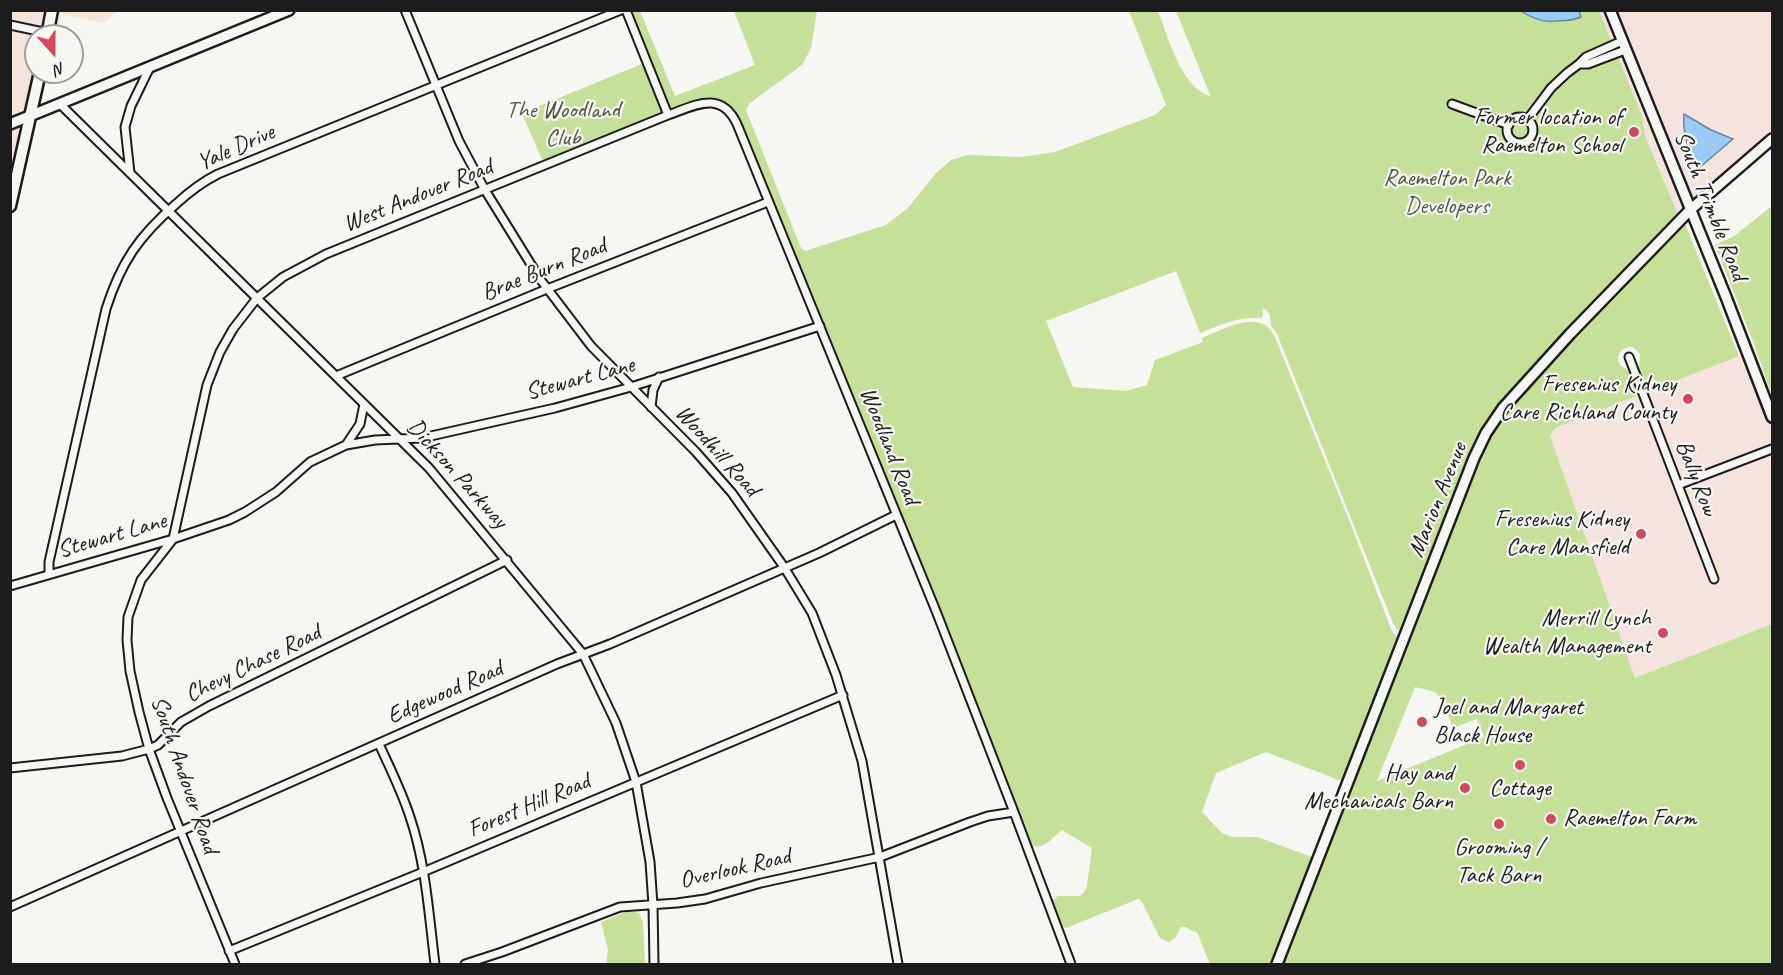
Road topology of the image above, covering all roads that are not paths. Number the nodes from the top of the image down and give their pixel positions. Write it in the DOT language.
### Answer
graph roads {
  1 [pos="289,10"];
  2 [pos="405,10"];
  3 [pos="621,10"];
  4 [pos="626,10"];
  5 [pos="1610,10"];
  6 [pos="1624,45"];
  7 [pos="150,67"];
  8 [pos="37,84"];
  9 [pos="435,86"];
  10 [pos="60,104"];
  11 [pos="1452,104"];
  12 [pos="668,115"];
  13 [pos="30,116"];
  14 [pos="1527,120"];
  15 [pos="10,124"];
  16 [pos="1509,125"];
  17 [pos="1773,139"];
  18 [pos="130,173"];
  19 [pos="485,190"];
  20 [pos="768,202"];
  21 [pos="10,206"];
  22 [pos="1690,210"];
  23 [pos="168,211"];
  24 [pos="547,289"];
  25 [pos="257,298"];
  26 [pos="820,326"];
  27 [pos="1629,357"];
  28 [pos="336,376"];
  29 [pos="659,378"];
  30 [pos="631,387"];
  31 [pos="364,405"];
  32 [pos="651,407"];
  33 [pos="1773,417"];
  34 [pos="401,440"];
  35 [pos="346,445"];
  36 [pos="1773,448"];
  37 [pos="1678,485"];
  38 [pos="897,515"];
  39 [pos="173,539"];
  40 [pos="507,560"];
  41 [pos="784,567"];
  42 [pos="49,574"];
  43 [pos="1714,579"];
  44 [pos="10,586"];
  45 [pos="583,654"];
  46 [pos="843,695"];
  47 [pos="379,744"];
  48 [pos="149,749"];
  49 [pos="10,768"];
  50 [pos="636,782"];
  51 [pos="1014,812"];
  52 [pos="181,832"];
  53 [pos="880,857"];
  54 [pos="423,872"];
  55 [pos="653,904"];
  56 [pos="10,907"];
  57 [pos="229,951"];
  58 [pos="235,964"];
  59 [pos="435,964"];
  60 [pos="465,964"];
  61 [pos="654,964"];
  62 [pos="898,964"];
  63 [pos="1071,964"];
  64 [pos="1277,964"];
  1 -- 7 [label="street"];
  2 -- 9 [label="street, Woodhill Road"];
  3 -- 9 [label="street, Yale Drive"];
  4 -- 12 [label="street"];
  5 -- 6 [label="street, South Trimble Road"];
  6 -- 14 [label="street"];
  6 -- 22 [label="street, South Trimble Road"];
  7 -- 10 [label="street"];
  7 -- 18 [label="street"];
  8 -- 13 [label="main road"];
  9 -- 19 [label="street, Woodhill Road"];
  9 -- 23 [label="street, Yale Drive"];
  10 -- 13 [label="street"];
  10 -- 18 [label="street, Dickson Parkway"];
  11 -- 16 [label="street"];
  12 -- 19 [label="street, West Andover Road"];
  12 -- 20 [label="street, Woodland Road"];
  13 -- 15 [label="street"];
  13 -- 21 [label="main road"];
  14 -- 16 [label="street"];
  14 -- 16 [label="street"];
  17 -- 22 [label="street, Marion Avenue"];
  18 -- 23 [label="street, Dickson Parkway"];
  19 -- 24 [label="street, Woodhill Road"];
  19 -- 25 [label="street, West Andover Road"];
  20 -- 24 [label="street, Brae Burn Road"];
  20 -- 26 [label="street, Woodland Road"];
  22 -- 33 [label="street, South Trimble Road"];
  22 -- 64 [label="street, Marion Avenue"];
  23 -- 25 [label="street, Dickson Parkway"];
  23 -- 42 [label="street, Yale Drive"];
  24 -- 28 [label="street, Brae Burn Road"];
  24 -- 30 [label="street, Woodhill Road"];
  25 -- 28 [label="street, Dickson Parkway"];
  25 -- 39 [label="street, South Andover Road"];
  26 -- 29 [label="street, Stewart Lane"];
  26 -- 38 [label="street, Woodland Road"];
  27 -- 37 [label="street, Bally Row"];
  28 -- 31 [label="street, Dickson Parkway"];
  29 -- 30 [label="street, Stewart Lane"];
  29 -- 32 [label="street"];
  30 -- 32 [label="street, Woodhill Road"];
  30 -- 34 [label="street, Stewart Lane"];
  31 -- 34 [label="street, Dickson Parkway"];
  31 -- 35 [label="street"];
  32 -- 41 [label="street, Woodhill Road"];
  34 -- 35 [label="street, Stewart Lane"];
  34 -- 40 [label="street, Dickson Parkway"];
  35 -- 39 [label="street, Stewart Lane"];
  36 -- 37 [label="street"];
  37 -- 43 [label="street, Bally Row"];
  38 -- 41 [label="street, Edgewood Road"];
  38 -- 51 [label="street, Woodland Road"];
  39 -- 42 [label="street, Stewart Lane"];
  39 -- 48 [label="street, South Andover Road"];
  40 -- 45 [label="street, Dickson Parkway"];
  40 -- 48 [label="street, Chevy Chase Road"];
  41 -- 45 [label="street, Edgewood Road"];
  41 -- 46 [label="street, Woodhill Road"];
  42 -- 44 [label="street, Stewart Lane"];
  45 -- 47 [label="street, Edgewood Road"];
  45 -- 50 [label="street, Dickson Parkway"];
  46 -- 50 [label="street, Forest Hill Road"];
  46 -- 53 [label="street, Woodhill Road"];
  47 -- 52 [label="street, Edgewood Road"];
  47 -- 54 [label="street"];
  48 -- 49 [label="street, Chevy Chase Road"];
  48 -- 52 [label="street, South Andover Road"];
  50 -- 54 [label="street, Forest Hill Road"];
  50 -- 55 [label="street, Dickson Parkway"];
  51 -- 53 [label="street, Overlook Road"];
  51 -- 63 [label="street, Woodland Road"];
  52 -- 56 [label="street, Edgewood Road"];
  52 -- 57 [label="street, South Andover Road"];
  53 -- 55 [label="street, Overlook Road"];
  53 -- 62 [label="street, Woodhill Road"];
  54 -- 57 [label="street, Forest Hill Road"];
  54 -- 59 [label="street"];
  55 -- 60 [label="street, Overlook Road"];
  55 -- 61 [label="street, Dickson Parkway"];
  57 -- 58 [label="street, South Andover Road"];
}
